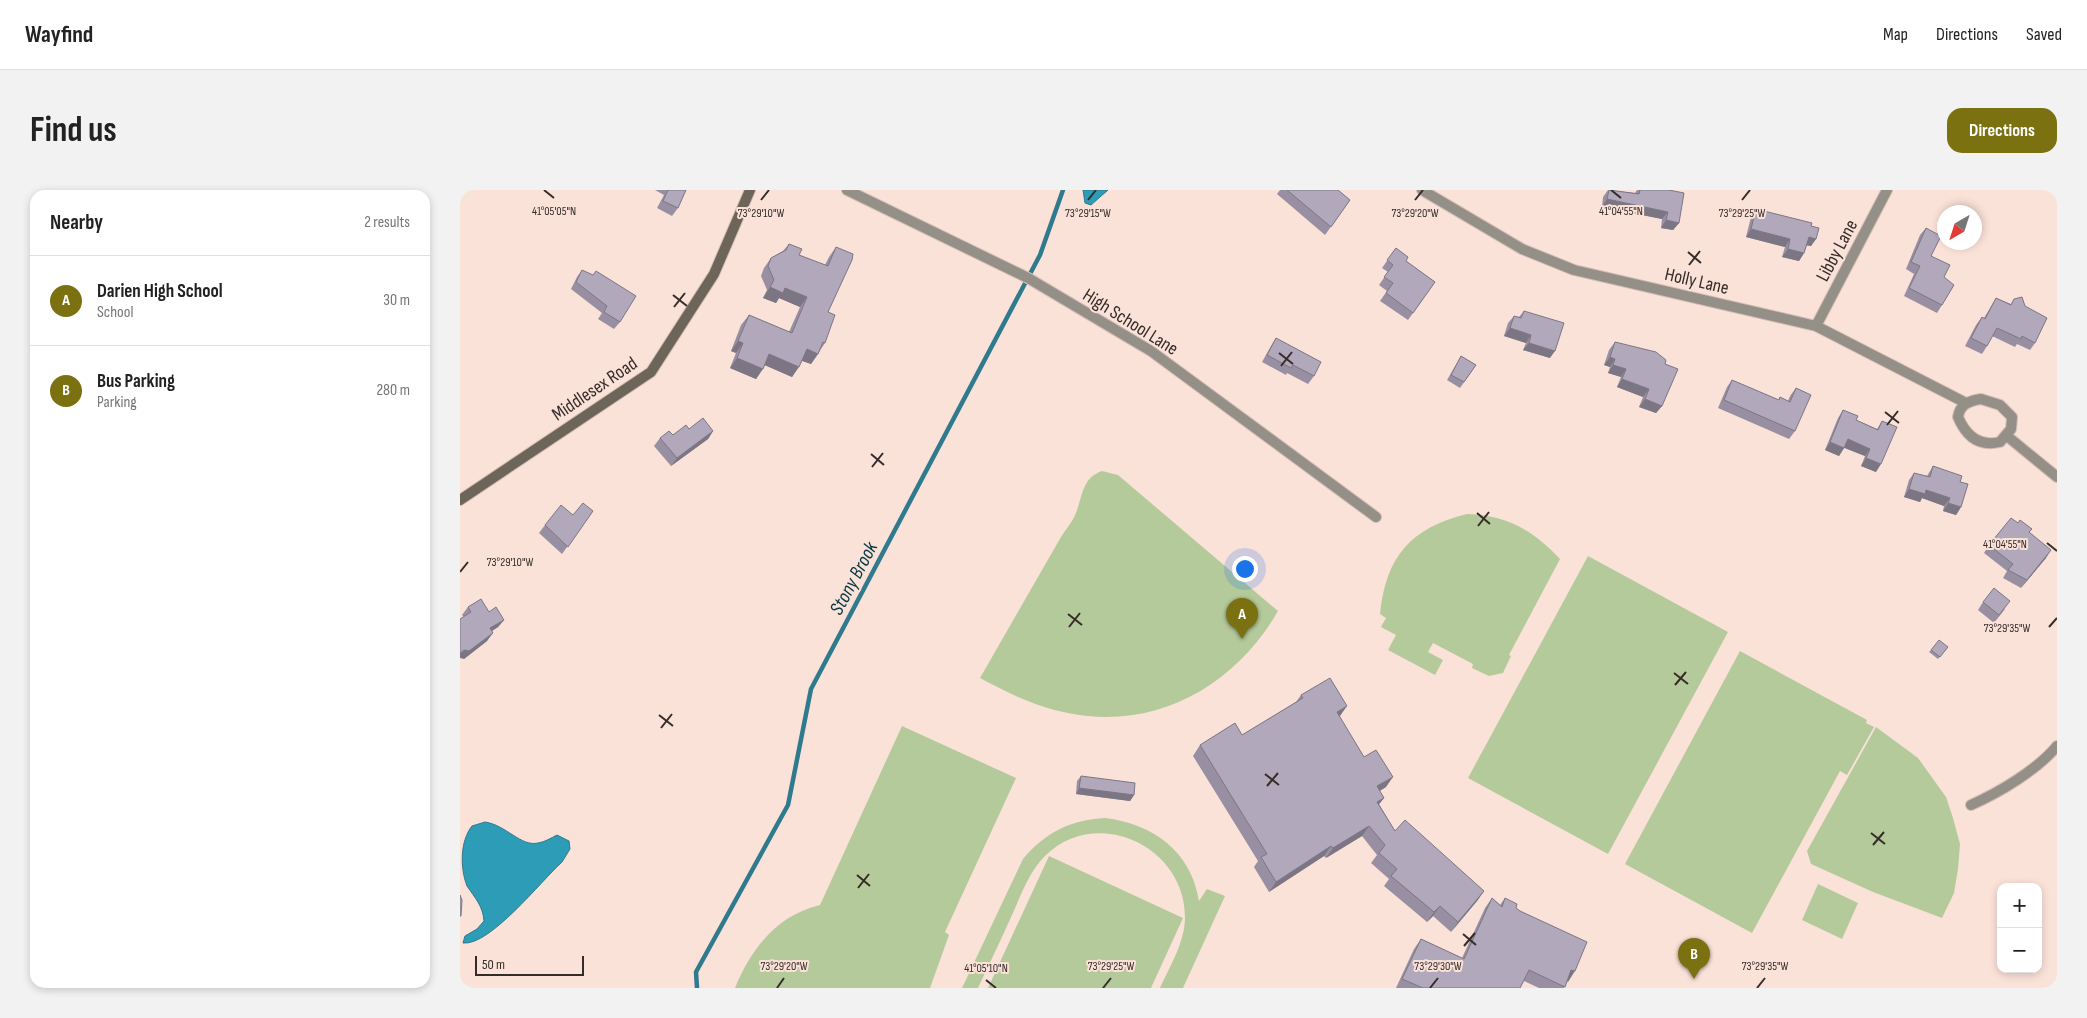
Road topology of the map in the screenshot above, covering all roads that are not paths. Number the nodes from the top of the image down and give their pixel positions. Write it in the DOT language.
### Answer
graph roads {
  1 [pos="750,190"];
  2 [pos="847,190"];
  3 [pos="1422,190"];
  4 [pos="1887,190"];
  5 [pos="1816,326"];
  6 [pos="1966,403"];
  7 [pos="2007,436"];
  8 [pos="2057,477"];
  9 [pos="460,500"];
  10 [pos="1376,517"];
  11 [pos="2057,746"];
  12 [pos="1971,805"];
  1 -- 9 [label="main road, Middlesex Road"];
  2 -- 10 [label="street, High School Lane"];
  3 -- 5 [label="street, Holly Lane"];
  4 -- 5 [label="street, Libby Lane"];
  5 -- 6 [label="street, Holly Lane"];
  6 -- 7 [label="street, Holly Lane"];
  6 -- 7 [label="street"];
  7 -- 8 [label="street"];
  11 -- 12 [label="street"];
}
